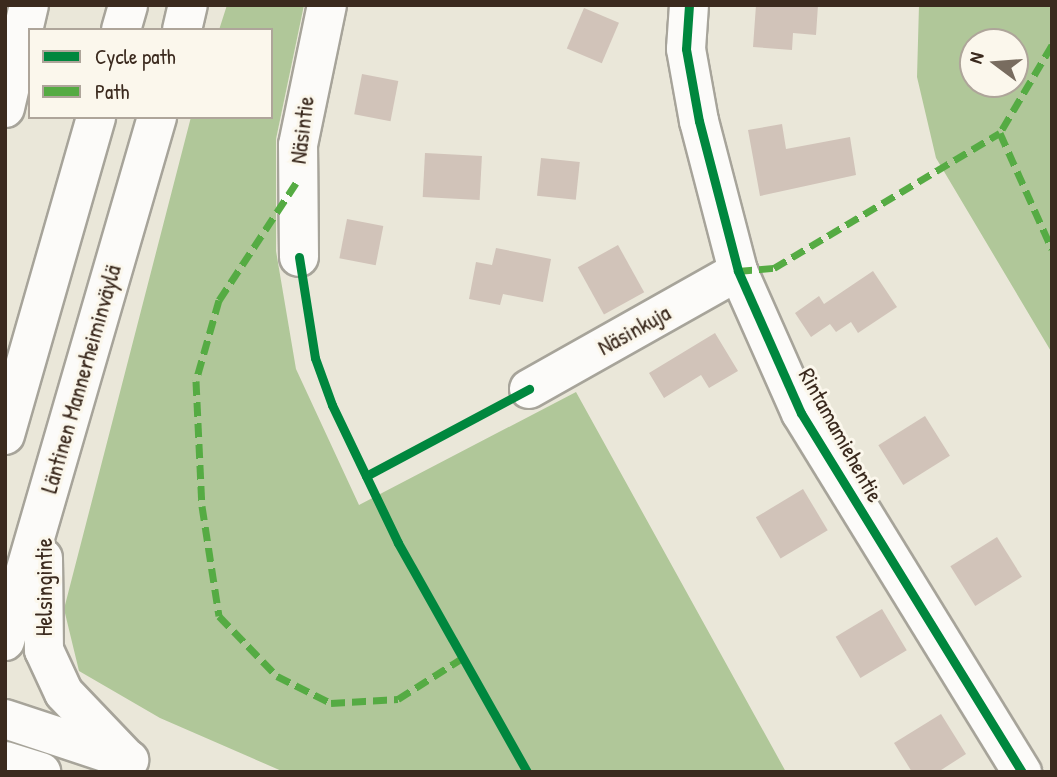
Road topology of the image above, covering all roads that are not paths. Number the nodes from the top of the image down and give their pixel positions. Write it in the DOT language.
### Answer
graph roads {
  1 [pos="29,5"];
  2 [pos="128,5"];
  3 [pos="188,5"];
  4 [pos="327,5"];
  5 [pos="689,5"];
  6 [pos="122,28"];
  7 [pos="182,28"];
  8 [pos="5,108"];
  9 [pos="95,119"];
  10 [pos="156,119"];
  11 [pos="299,257"];
  12 [pos="738,271"];
  13 [pos="529,389"];
  14 [pos="5,435"];
  15 [pos="44,508"];
  16 [pos="5,641"];
  17 [pos="5,719"];
  18 [pos="5,761"];
  19 [pos="139,766"];
  20 [pos="41,772"];
  21 [pos="1022,772"];
  1 -- 8 [label="main road"];
  2 -- 6 [label="main road"];
  3 -- 7 [label="main road"];
  4 -- 11 [label="main road, Näsintie"];
  5 -- 12 [label="main road, Rintamamiehentie"];
  9 -- 14 [label="main road"];
  10 -- 15 [label="main road, Läntinen Mannerheiminväylä"];
  12 -- 13 [label="main road, Näsinkuja"];
  12 -- 21 [label="main road, Rintamamiehentie"];
  15 -- 16 [label="main road, Läntinen Mannerheiminväylä"];
  15 -- 19 [label="main road, Helsingintie"];
  17 -- 19 [label="main road, Helsingintie"];
  18 -- 20 [label="main road"];
}
